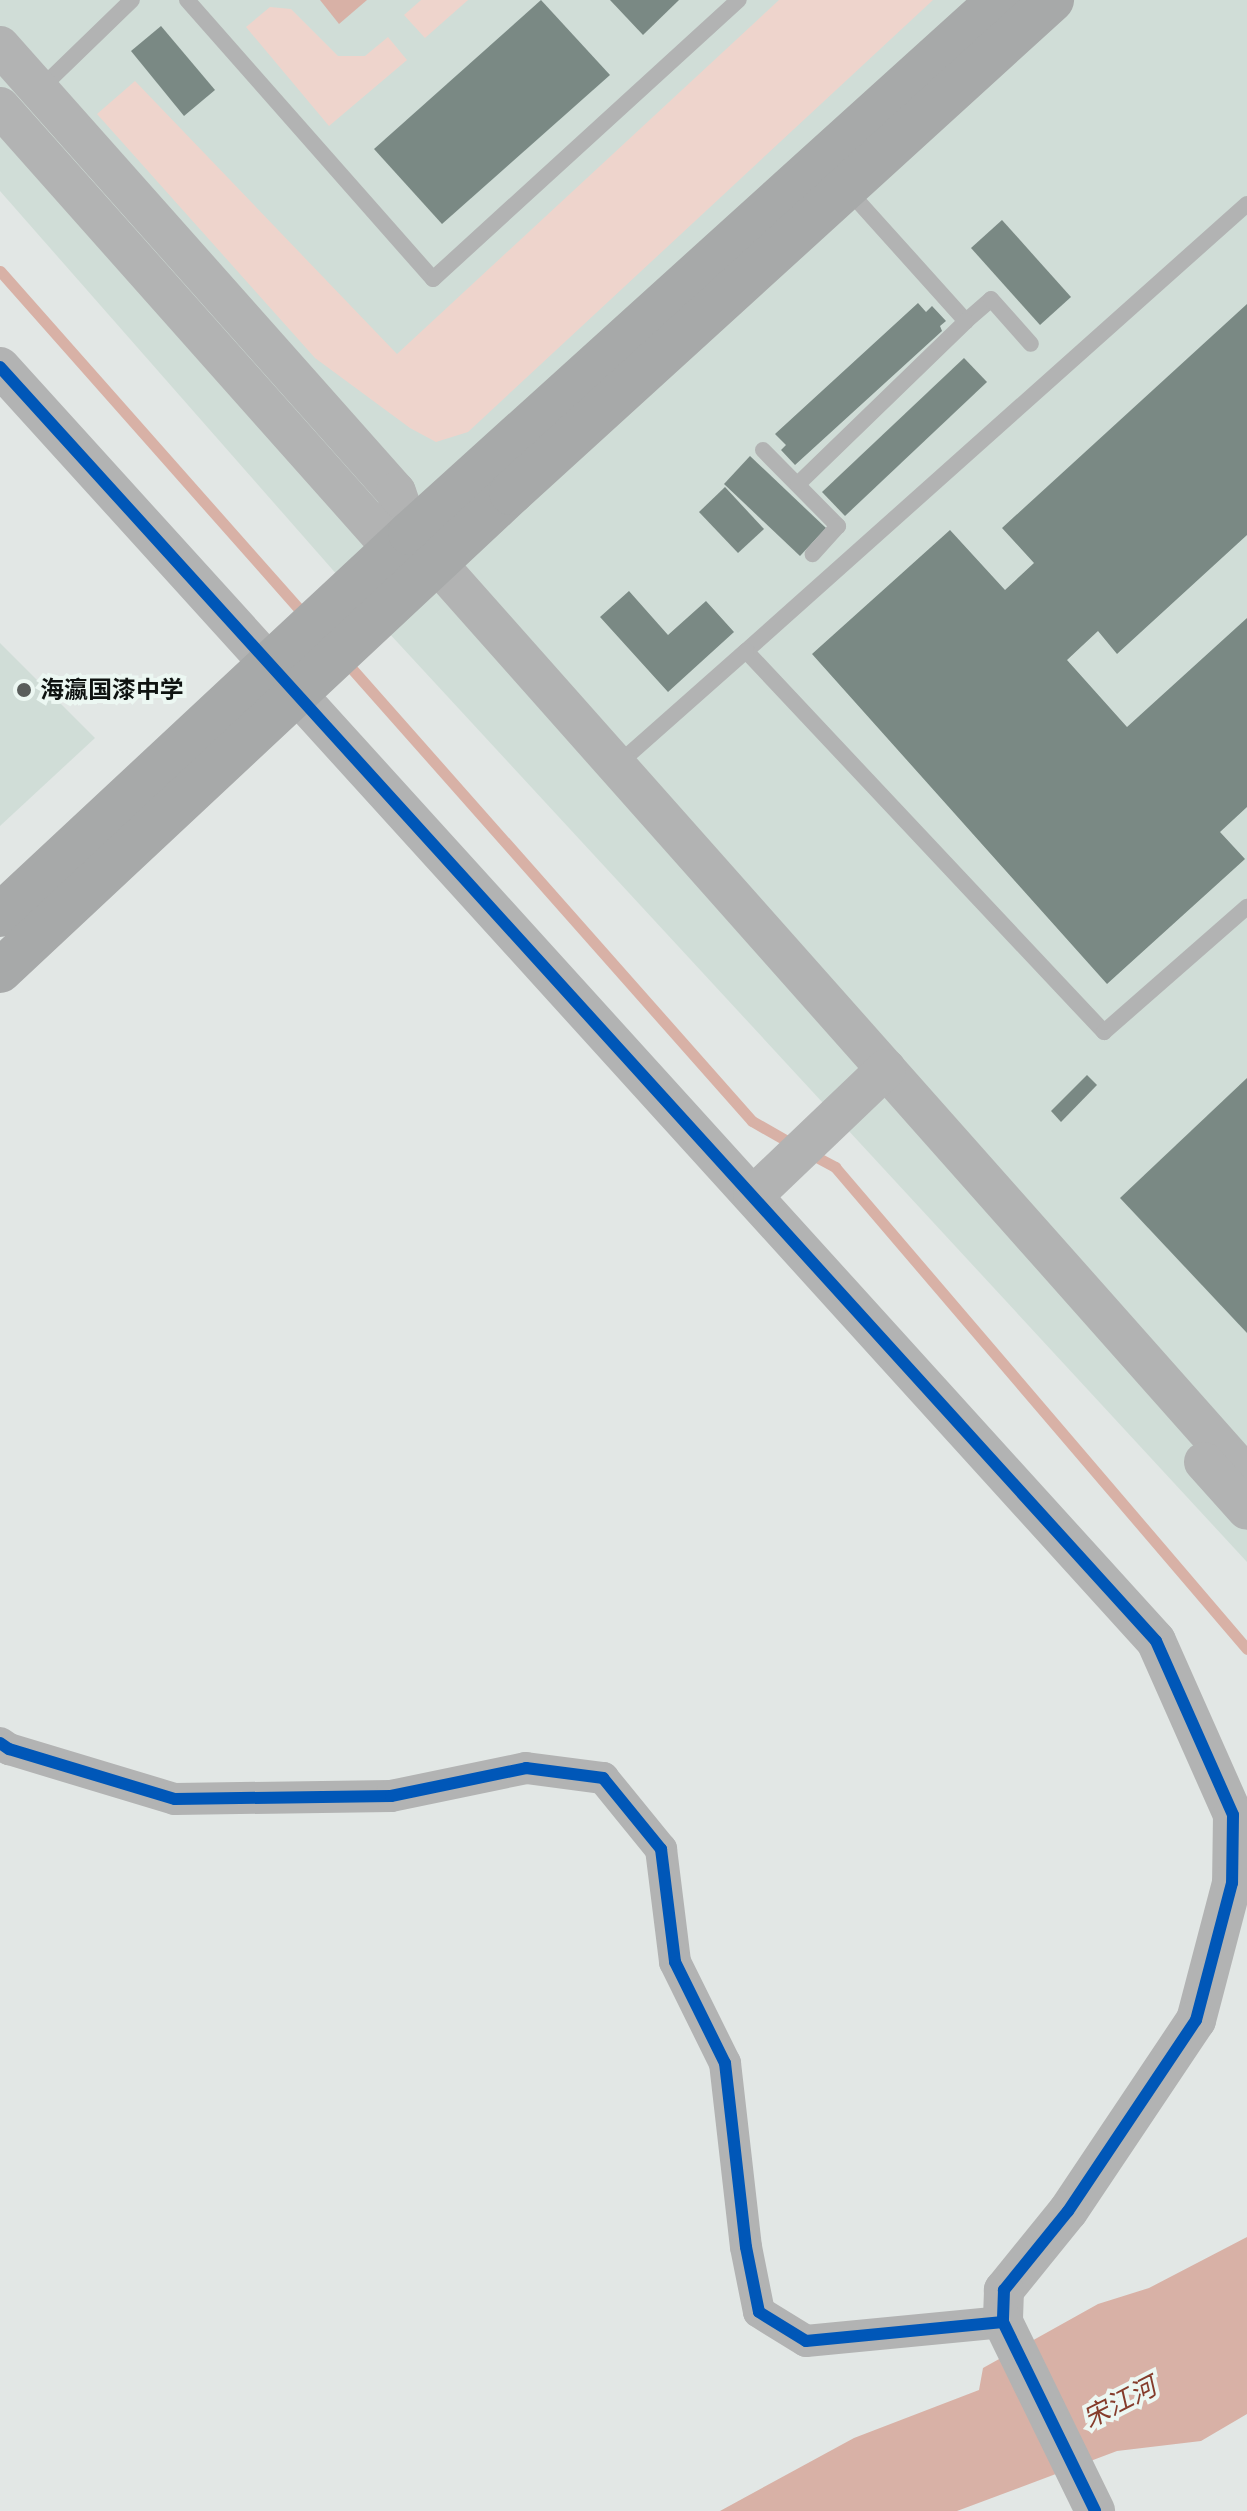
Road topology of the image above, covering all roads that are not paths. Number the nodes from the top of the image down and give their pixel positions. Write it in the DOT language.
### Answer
graph roads {
  1 [pos="132,0"];
  2 [pos="187,0"];
  3 [pos="739,0"];
  4 [pos="999,0"];
  5 [pos="1052,0"];
  6 [pos="0,46"];
  7 [pos="39,90"];
  8 [pos="0,107"];
  9 [pos="846,187"];
  10 [pos="1247,204"];
  11 [pos="966,321"];
  12 [pos="1031,344"];
  13 [pos="0,367"];
  14 [pos="763,450"];
  15 [pos="798,484"];
  16 [pos="813,554"];
  17 [pos="414,556"];
  18 [pos="746,651"];
  19 [pos="282,677"];
  20 [pos="617,765"];
  21 [pos="1247,907"];
  22 [pos="0,915"];
  23 [pos="0,971"];
  24 [pos="865,1088"];
  25 [pos="766,1183"];
  26 [pos="1247,1476"];
  27 [pos="1247,1510"];
  28 [pos="0,1743"];
  29 [pos="1003,2322"];
  30 [pos="1095,2511"];
  1 -- 7 [label="lane"];
  2 -- 3 [label="lane"];
  4 -- 17 [label="main road"];
  5 -- 9 [label="main road"];
  6 -- 7 [label="street"];
  7 -- 17 [label="street"];
  8 -- 17 [label="street"];
  9 -- 11 [label="lane"];
  9 -- 17 [label="main road"];
  10 -- 18 [label="lane"];
  11 -- 12 [label="lane"];
  11 -- 15 [label="lane"];
  13 -- 19 [label="street"];
  14 -- 15 [label="lane"];
  15 -- 16 [label="lane"];
  17 -- 19 [label="main road"];
  17 -- 20 [label="street"];
  17 -- 24 [label="street"];
  18 -- 20 [label="lane"];
  18 -- 21 [label="lane"];
  19 -- 22 [label="main road"];
  19 -- 23 [label="main road"];
  19 -- 25 [label="street"];
  20 -- 24 [label="street"];
  24 -- 25 [label="street"];
  24 -- 26 [label="street"];
  24 -- 27 [label="street"];
  25 -- 29 [label="street"];
  28 -- 29 [label="street"];
  29 -- 30 [label="street"];
}
